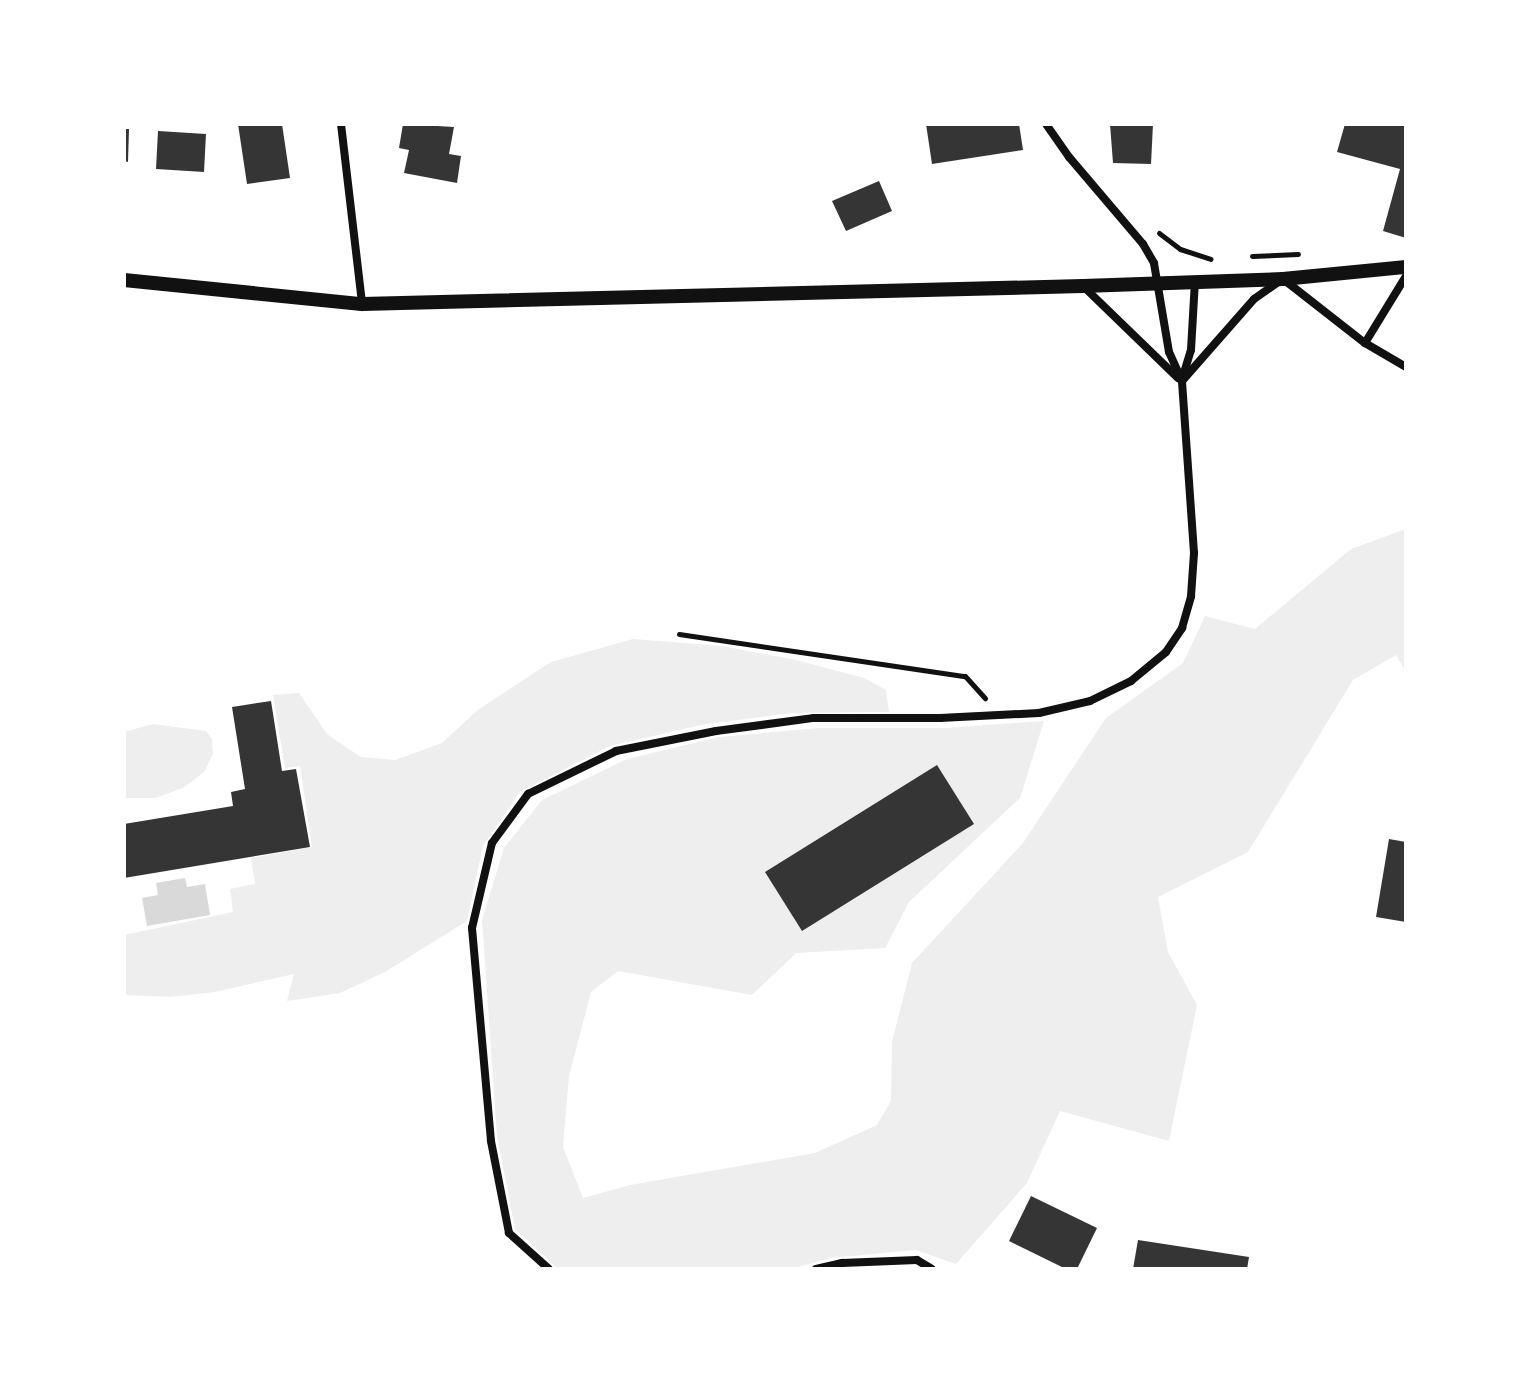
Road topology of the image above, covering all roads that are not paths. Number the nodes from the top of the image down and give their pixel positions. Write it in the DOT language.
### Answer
graph roads {
  1 [pos="341,124"];
  2 [pos="1046,124"];
  3 [pos="1406,267"];
  4 [pos="1406,276"];
  5 [pos="1283,279"];
  6 [pos="124,280"];
  7 [pos="1195,281"];
  8 [pos="1155,283"];
  9 [pos="1083,286"];
  10 [pos="362,304"];
  11 [pos="1365,343"];
  12 [pos="1406,367"];
  13 [pos="1182,381"];
  14 [pos="549,1269"];
  15 [pos="816,1269"];
  16 [pos="932,1269"];
  1 -- 10 [label="street"];
  2 -- 8 [label="street"];
  3 -- 5 [label="street"];
  4 -- 11 [label="street"];
  5 -- 7 [label="street"];
  5 -- 11 [label="street"];
  5 -- 13 [label="street"];
  6 -- 10 [label="street"];
  7 -- 8 [label="street"];
  7 -- 13 [label="street"];
  8 -- 9 [label="street"];
  8 -- 13 [label="street"];
  9 -- 10 [label="street"];
  9 -- 13 [label="street"];
  11 -- 12 [label="street"];
  13 -- 14 [label="street"];
  15 -- 16 [label="street"];
}
